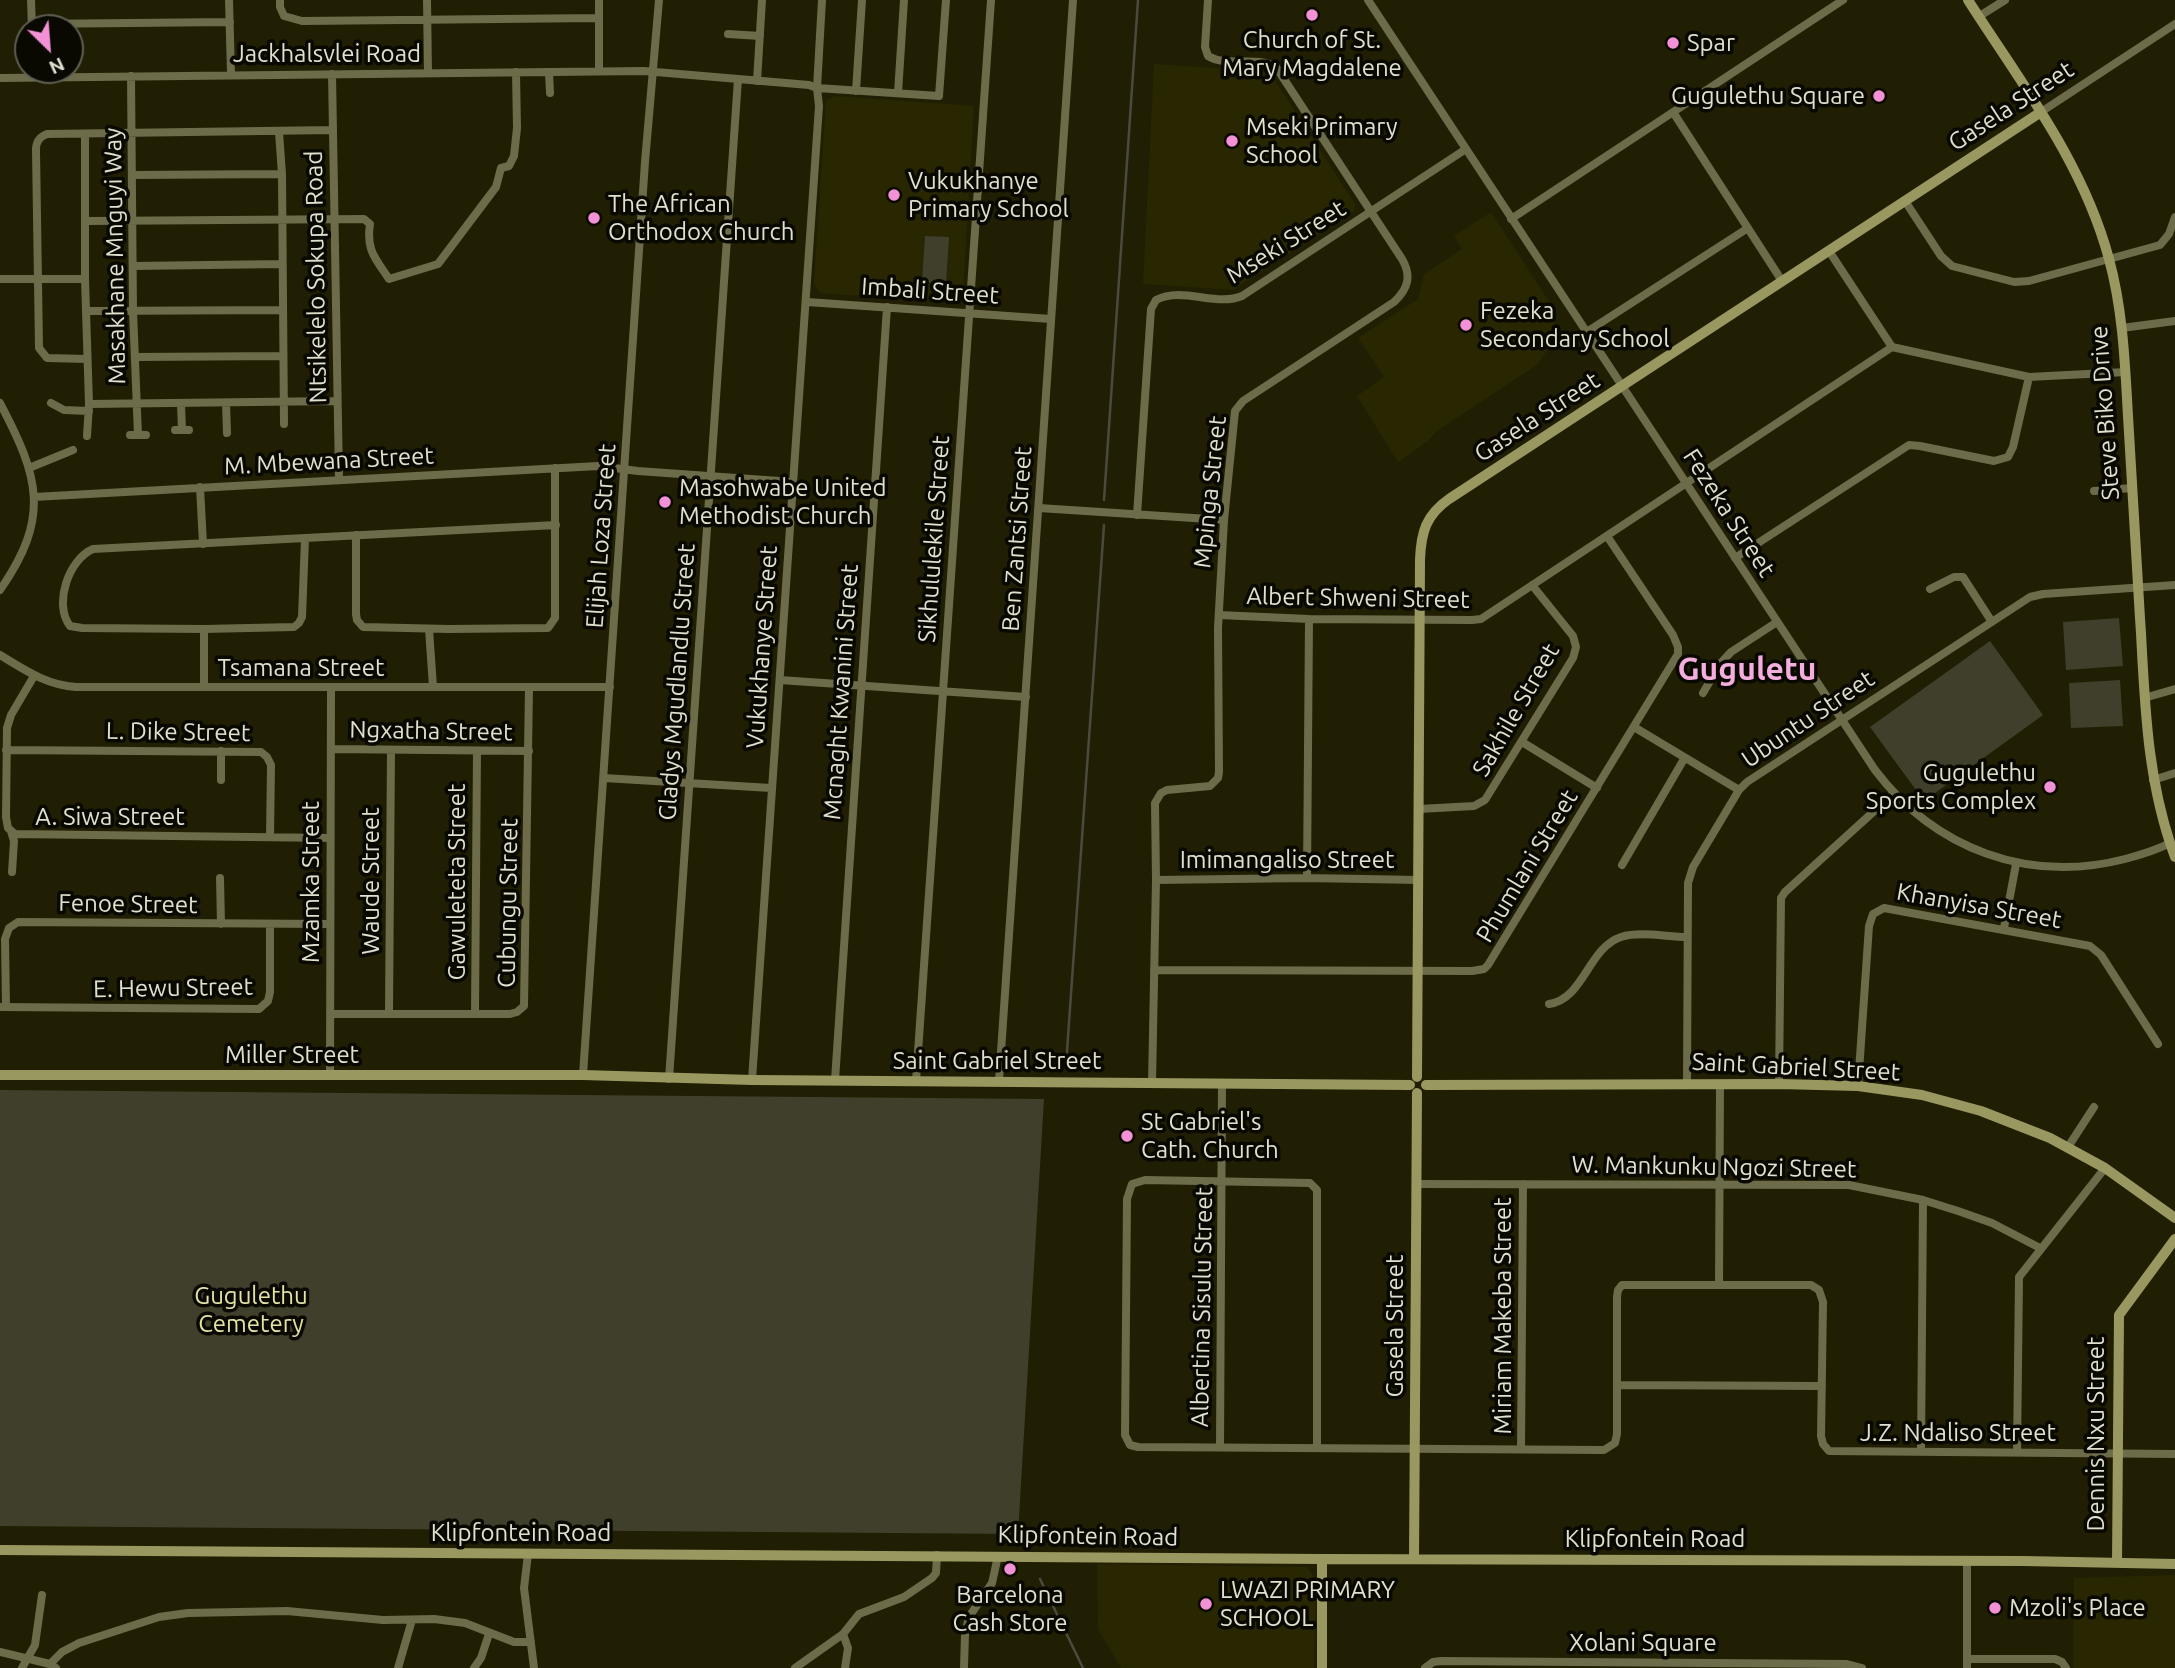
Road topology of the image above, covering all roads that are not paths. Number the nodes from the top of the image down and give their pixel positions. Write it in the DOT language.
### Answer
graph roads {
  1 [pos="229,0"];
  2 [pos="280,0"];
  3 [pos="427,0"];
  4 [pos="599,0"];
  5 [pos="659,0"];
  6 [pos="762,0"];
  7 [pos="822,0"];
  8 [pos="862,0"];
  9 [pos="904,0"];
  10 [pos="946,0"];
  11 [pos="991,0"];
  12 [pos="1073,0"];
  13 [pos="1208,0"];
  14 [pos="1368,0"];
  15 [pos="1843,0"];
  16 [pos="1968,0"];
  17 [pos="2005,0"];
  18 [pos="1978,17"];
  19 [pos="598,18"];
  20 [pos="428,19"];
  21 [pos="230,22"];
  22 [pos="2175,24"];
  23 [pos="84,25"];
  24 [pos="728,34"];
  25 [pos="760,36"];
  26 [pos="599,71"];
  27 [pos="516,72"];
  28 [pos="549,72"];
  29 [pos="428,73"];
  30 [pos="653,73"];
  31 [pos="231,74"];
  32 [pos="332,74"];
  33 [pos="84,75"];
  34 [pos="131,76"];
  35 [pos="738,79"];
  36 [pos="757,81"];
  37 [pos="817,88"];
  38 [pos="856,91"];
  39 [pos="550,93"];
  40 [pos="898,93"];
  41 [pos="1673,112"];
  42 [pos="2041,112"];
  43 [pos="333,130"];
  44 [pos="131,132"];
  45 [pos="279,132"];
  46 [pos="85,134"];
  47 [pos="1466,149"];
  48 [pos="282,174"];
  49 [pos="132,175"];
  50 [pos="1905,201"];
  51 [pos="1371,212"];
  52 [pos="2175,217"];
  53 [pos="281,218"];
  54 [pos="334,218"];
  55 [pos="1511,219"];
  56 [pos="86,221"];
  57 [pos="133,221"];
  58 [pos="1748,228"];
  59 [pos="1829,251"];
  60 [pos="2109,258"];
  61 [pos="282,264"];
  62 [pos="133,266"];
  63 [pos="37,278"];
  64 [pos="0,279"];
  65 [pos="85,279"];
  66 [pos="1782,281"];
  67 [pos="807,302"];
  68 [pos="887,307"];
  69 [pos="282,310"];
  70 [pos="88,311"];
  71 [pos="133,312"];
  72 [pos="970,313"];
  73 [pos="1052,319"];
  74 [pos="2175,321"];
  75 [pos="2122,328"];
  76 [pos="1585,333"];
  77 [pos="1892,348"];
  78 [pos="283,356"];
  79 [pos="136,357"];
  80 [pos="87,359"];
  81 [pos="2126,372"];
  82 [pos="2029,377"];
  83 [pos="1622,387"];
  84 [pos="284,401"];
  85 [pos="336,401"];
  86 [pos="0,403"];
  87 [pos="51,403"];
  88 [pos="137,403"];
  89 [pos="226,403"];
  90 [pos="181,404"];
  91 [pos="89,407"];
  92 [pos="284,424"];
  93 [pos="182,430"];
  94 [pos="227,433"];
  95 [pos="138,435"];
  96 [pos="88,436"];
  97 [pos="73,450"];
  98 [pos="29,468"];
  99 [pos="555,468"];
  100 [pos="625,469"];
  101 [pos="710,477"];
  102 [pos="339,480"];
  103 [pos="793,482"];
  104 [pos="1686,483"];
  105 [pos="200,487"];
  106 [pos="2132,488"];
  107 [pos="2094,491"];
  108 [pos="34,497"];
  109 [pos="1039,508"];
  110 [pos="1137,515"];
  111 [pos="1224,520"];
  112 [pos="556,525"];
  113 [pos="356,535"];
  114 [pos="1607,536"];
  115 [pos="305,539"];
  116 [pos="203,544"];
  117 [pos="1735,558"];
  118 [pos="1532,585"];
  119 [pos="2175,585"];
  120 [pos="2138,587"];
  121 [pos="1930,589"];
  122 [pos="0,590"];
  123 [pos="1219,615"];
  124 [pos="1309,619"];
  125 [pos="1420,619"];
  126 [pos="1777,622"];
  127 [pos="1992,622"];
  128 [pos="204,629"];
  129 [pos="429,629"];
  130 [pos="0,655"];
  131 [pos="34,676"];
  132 [pos="780,680"];
  133 [pos="204,687"];
  134 [pos="433,687"];
  135 [pos="610,687"];
  136 [pos="861,687"];
  137 [pos="331,688"];
  138 [pos="529,688"];
  139 [pos="2175,689"];
  140 [pos="943,692"];
  141 [pos="1703,693"];
  142 [pos="1026,697"];
  143 [pos="2144,698"];
  144 [pos="1842,718"];
  145 [pos="1634,727"];
  146 [pos="1522,742"];
  147 [pos="332,749"];
  148 [pos="6,750"];
  149 [pos="391,750"];
  150 [pos="221,751"];
  151 [pos="477,751"];
  152 [pos="529,751"];
  153 [pos="1684,759"];
  154 [pos="2175,774"];
  155 [pos="604,778"];
  156 [pos="221,780"];
  157 [pos="2152,780"];
  158 [pos="690,783"];
  159 [pos="771,788"];
  160 [pos="1597,788"];
  161 [pos="1739,790"];
  162 [pos="1894,794"];
  163 [pos="1419,809"];
  164 [pos="10,831"];
  165 [pos="270,837"];
  166 [pos="330,838"];
  167 [pos="2170,843"];
  168 [pos="2175,857"];
  169 [pos="2016,864"];
  170 [pos="1622,865"];
  171 [pos="12,872"];
  172 [pos="220,878"];
  173 [pos="1307,878"];
  174 [pos="1156,880"];
  175 [pos="1419,880"];
  176 [pos="221,924"];
  177 [pos="329,924"];
  178 [pos="270,925"];
  179 [pos="2004,929"];
  180 [pos="1687,937"];
  181 [pos="1154,970"];
  182 [pos="1418,971"];
  183 [pos="1549,1004"];
  184 [pos="3,1007"];
  185 [pos="389,1012"];
  186 [pos="475,1013"];
  187 [pos="331,1014"];
  188 [pos="2158,1044"];
  189 [pos="0,1075"];
  190 [pos="583,1075"];
  191 [pos="330,1076"];
  192 [pos="669,1079"];
  193 [pos="752,1080"];
  194 [pos="835,1080"];
  195 [pos="916,1081"];
  196 [pos="999,1081"];
  197 [pos="1152,1083"];
  198 [pos="1223,1083"];
  199 [pos="1687,1083"];
  200 [pos="1779,1084"];
  201 [pos="1418,1085"];
  202 [pos="1720,1085"];
  203 [pos="1858,1086"];
  204 [pos="2094,1107"];
  205 [pos="2068,1147"];
  206 [pos="2105,1168"];
  207 [pos="1223,1182"];
  208 [pos="1417,1184"];
  209 [pos="1523,1184"];
  210 [pos="1720,1184"];
  211 [pos="1923,1200"];
  212 [pos="2175,1218"];
  213 [pos="2175,1239"];
  214 [pos="2040,1248"];
  215 [pos="1719,1285"];
  216 [pos="1617,1385"];
  217 [pos="1822,1386"];
  218 [pos="1220,1447"];
  219 [pos="1317,1448"];
  220 [pos="1415,1449"];
  221 [pos="1521,1449"];
  222 [pos="1921,1451"];
  223 [pos="2017,1452"];
  224 [pos="2117,1453"];
  225 [pos="2175,1454"];
  226 [pos="0,1550"];
  227 [pos="528,1554"];
  228 [pos="937,1555"];
  229 [pos="998,1556"];
  230 [pos="1322,1559"];
  231 [pos="1414,1559"];
  232 [pos="1968,1561"];
  233 [pos="2117,1563"];
  234 [pos="2175,1564"];
  235 [pos="42,1595"];
  236 [pos="412,1620"];
  237 [pos="489,1634"];
  238 [pos="843,1634"];
  239 [pos="531,1642"];
  240 [pos="0,1652"];
  241 [pos="28,1658"];
  242 [pos="1967,1663"];
  243 [pos="1643,1665"];
  244 [pos="53,1666"];
  245 [pos="22,1668"];
  246 [pos="398,1668"];
  247 [pos="474,1668"];
  248 [pos="534,1668"];
  249 [pos="795,1668"];
  250 [pos="845,1668"];
  251 [pos="964,1668"];
  252 [pos="1322,1668"];
  253 [pos="1425,1668"];
  254 [pos="1862,1668"];
  255 [pos="2066,1668"];
  1 -- 21 [label="street"];
  2 -- 20 [label="street"];
  3 -- 20 [label="street"];
  4 -- 19 [label="street"];
  5 -- 30 [label="street, Elijah Loza Street"];
  6 -- 25 [label="street"];
  7 -- 37 [label="street, Vukukhanye Street"];
  8 -- 38 [label="street"];
  9 -- 40 [label="street"];
  10 -- 40 [label="street"];
  11 -- 72 [label="street, Sikhululekile Street"];
  12 -- 73 [label="street, Ben Zantsi Street"];
  13 -- 51 [label="street, Mpinga Street"];
  14 -- 47 [label="street, Fezeka Street"];
  15 -- 41 [label="street"];
  16 -- 18 [label="street, Steve Biko Drive"];
  17 -- 18 [label="street"];
  18 -- 42 [label="street, Steve Biko Drive"];
  19 -- 20 [label="street"];
  19 -- 26 [label="street"];
  20 -- 29 [label="street"];
  21 -- 23 [label="street"];
  21 -- 31 [label="street"];
  22 -- 42 [label="street, Gasela Street"];
  24 -- 25 [label="street"];
  25 -- 36 [label="street"];
  26 -- 28 [label="street, Jackhalsvlei Road"];
  26 -- 30 [label="street, Jackhalsvlei Road"];
  27 -- 28 [label="street, Jackhalsvlei Road"];
  27 -- 29 [label="street, Jackhalsvlei Road"];
  27 -- 54 [label="street"];
  28 -- 39 [label="street"];
  29 -- 32 [label="street, Jackhalsvlei Road"];
  30 -- 35 [label="street"];
  30 -- 100 [label="street, Elijah Loza Street"];
  31 -- 32 [label="street, Jackhalsvlei Road"];
  31 -- 34 [label="street, Jackhalsvlei Road"];
  32 -- 43 [label="street, Ntsikelelo Sokupa Road"];
  33 -- 34 [label="street, Jackhalsvlei Road"];
  34 -- 44 [label="street, Masakhane Mnguyi Way"];
  35 -- 36 [label="street"];
  35 -- 101 [label="street, Gladys Mgudlandlu Street"];
  36 -- 37 [label="street"];
  37 -- 38 [label="street"];
  37 -- 67 [label="street, Vukukhanye Street"];
  38 -- 40 [label="street"];
  41 -- 55 [label="street"];
  41 -- 58 [label="street"];
  42 -- 50 [label="street, Gasela Street"];
  42 -- 60 [label="street, Steve Biko Drive"];
  43 -- 45 [label="street"];
  43 -- 54 [label="street, Ntsikelelo Sokupa Road"];
  44 -- 45 [label="street"];
  44 -- 46 [label="street"];
  44 -- 49 [label="street, Masakhane Mnguyi Way"];
  45 -- 48 [label="street"];
  46 -- 56 [label="street"];
  46 -- 63 [label="street"];
  47 -- 51 [label="street, Mseki Street"];
  47 -- 55 [label="street, Fezeka Street"];
  48 -- 49 [label="street"];
  48 -- 53 [label="street"];
  49 -- 57 [label="street, Masakhane Mnguyi Way"];
  50 -- 59 [label="street, Gasela Street"];
  50 -- 60 [label="street"];
  51 -- 110 [label="street, Mseki Street"];
  51 -- 111 [label="street, Mpinga Street"];
  52 -- 60 [label="street"];
  53 -- 54 [label="street"];
  53 -- 57 [label="street"];
  53 -- 61 [label="street"];
  54 -- 85 [label="street, Ntsikelelo Sokupa Road"];
  55 -- 76 [label="street, Fezeka Street"];
  56 -- 57 [label="street"];
  56 -- 65 [label="street"];
  57 -- 62 [label="street, Masakhane Mnguyi Way"];
  58 -- 66 [label="street"];
  58 -- 76 [label="street"];
  59 -- 66 [label="street, Gasela Street"];
  59 -- 77 [label="street"];
  60 -- 75 [label="street, Steve Biko Drive"];
  61 -- 62 [label="street"];
  61 -- 69 [label="street"];
  62 -- 71 [label="street, Masakhane Mnguyi Way"];
  63 -- 64 [label="street"];
  63 -- 65 [label="street"];
  63 -- 80 [label="street"];
  65 -- 70 [label="street"];
  66 -- 83 [label="street, Gasela Street"];
  67 -- 68 [label="street, Imbali Street"];
  67 -- 103 [label="street, Vukukhanye Street"];
  68 -- 72 [label="street, Imbali Street"];
  68 -- 136 [label="street, Mcnaght Kwanini Street"];
  69 -- 71 [label="street"];
  69 -- 78 [label="street"];
  70 -- 71 [label="street"];
  70 -- 80 [label="street"];
  71 -- 79 [label="street, Masakhane Mnguyi Way"];
  72 -- 73 [label="street, Imbali Street"];
  72 -- 140 [label="street, Sikhululekile Street"];
  73 -- 109 [label="street, Ben Zantsi Street"];
  74 -- 75 [label="street"];
  75 -- 81 [label="street, Steve Biko Drive"];
  76 -- 83 [label="street, Fezeka Street"];
  77 -- 82 [label="street"];
  77 -- 104 [label="street, Albert Shweni Street"];
  78 -- 79 [label="street"];
  78 -- 84 [label="street"];
  79 -- 88 [label="street, Masakhane Mnguyi Way"];
  80 -- 91 [label="street"];
  81 -- 82 [label="street"];
  81 -- 106 [label="street, Steve Biko Drive"];
  82 -- 117 [label="street"];
  83 -- 104 [label="street, Fezeka Street"];
  83 -- 125 [label="street, Gasela Street"];
  84 -- 85 [label="street"];
  84 -- 89 [label="street"];
  84 -- 92 [label="street"];
  85 -- 102 [label="street, Ntsikelelo Sokupa Road"];
  86 -- 98 [label="street"];
  87 -- 91 [label="street"];
  88 -- 90 [label="street"];
  88 -- 91 [label="street"];
  88 -- 95 [label="street, Masakhane Mnguyi Way"];
  89 -- 90 [label="street"];
  89 -- 94 [label="street"];
  90 -- 93 [label="street"];
  91 -- 96 [label="street"];
  97 -- 98 [label="street"];
  98 -- 108 [label="street"];
  99 -- 100 [label="street, M. Mbewana Street"];
  99 -- 102 [label="street, M. Mbewana Street"];
  99 -- 112 [label="street"];
  100 -- 101 [label="street, M. Mbewana Street"];
  100 -- 135 [label="street, Elijah Loza Street"];
  101 -- 103 [label="street, M. Mbewana Street"];
  101 -- 158 [label="street, Gladys Mgudlandlu Street"];
  102 -- 105 [label="street, M. Mbewana Street"];
  103 -- 132 [label="street, Vukukhanye Street"];
  104 -- 114 [label="street, Albert Shweni Street"];
  104 -- 117 [label="street, Fezeka Street"];
  105 -- 108 [label="street, M. Mbewana Street"];
  105 -- 116 [label="street"];
  106 -- 107 [label="street"];
  106 -- 120 [label="street, Steve Biko Drive"];
  108 -- 122 [label="street"];
  109 -- 110 [label="street"];
  109 -- 142 [label="street, Ben Zantsi Street"];
  110 -- 111 [label="street"];
  111 -- 123 [label="street, Mpinga Street"];
  112 -- 113 [label="street"];
  112 -- 129 [label="street"];
  113 -- 115 [label="street"];
  113 -- 129 [label="street"];
  114 -- 118 [label="street, Albert Shweni Street"];
  114 -- 145 [label="street, Phumlani Street"];
  115 -- 116 [label="street"];
  115 -- 128 [label="street"];
  116 -- 128 [label="street"];
  117 -- 126 [label="street, Fezeka Street"];
  118 -- 125 [label="street, Albert Shweni Street"];
  118 -- 146 [label="street, Sakhile Street"];
  119 -- 120 [label="street, Ubuntu Street"];
  120 -- 127 [label="street, Ubuntu Street"];
  120 -- 143 [label="street, Steve Biko Drive"];
  121 -- 127 [label="street"];
  123 -- 124 [label="street, Albert Shweni Street"];
  123 -- 174 [label="street, Mpinga Street"];
  124 -- 125 [label="street, Albert Shweni Street"];
  124 -- 173 [label="street"];
  125 -- 163 [label="street, Gasela Street"];
  126 -- 141 [label="street"];
  126 -- 144 [label="street, Fezeka Street"];
  127 -- 144 [label="street, Ubuntu Street"];
  128 -- 133 [label="street"];
  129 -- 134 [label="street"];
  130 -- 131 [label="street, Tsamana Street"];
  131 -- 133 [label="street, Tsamana Street"];
  131 -- 148 [label="street, A. Siwa Street"];
  132 -- 136 [label="street"];
  132 -- 159 [label="street, Vukukhanye Street"];
  133 -- 137 [label="street, Tsamana Street"];
  134 -- 137 [label="street, Tsamana Street"];
  134 -- 138 [label="street, Tsamana Street"];
  135 -- 138 [label="street, Tsamana Street"];
  135 -- 155 [label="street, Elijah Loza Street"];
  136 -- 140 [label="street"];
  136 -- 194 [label="street, Mcnaght Kwanini Street"];
  137 -- 147 [label="street, Mzamka Street"];
  138 -- 152 [label="street, Cubungu Street"];
  139 -- 143 [label="street"];
  140 -- 142 [label="street"];
  140 -- 195 [label="street, Sikhululekile Street"];
  142 -- 196 [label="street, Ben Zantsi Street"];
  143 -- 157 [label="street, Steve Biko Drive"];
  144 -- 161 [label="street, Ubuntu Street"];
  144 -- 162 [label="street, Fezeka Street"];
  145 -- 153 [label="street"];
  145 -- 160 [label="street, Phumlani Street"];
  146 -- 160 [label="street"];
  146 -- 163 [label="street, Sakhile Street"];
  147 -- 149 [label="street, Ngxatha Street"];
  147 -- 166 [label="street, Mzamka Street"];
  148 -- 150 [label="street, L. Dike Street"];
  148 -- 164 [label="street, A. Siwa Street"];
  149 -- 151 [label="street, Ngxatha Street"];
  149 -- 185 [label="street, Waude Street"];
  150 -- 156 [label="street"];
  150 -- 165 [label="street, L. Dike Street"];
  151 -- 152 [label="street, Ngxatha Street"];
  151 -- 186 [label="street, Gawuleteta Street"];
  152 -- 186 [label="street, Cubungu Street"];
  153 -- 161 [label="street"];
  153 -- 170 [label="street"];
  154 -- 157 [label="street"];
  155 -- 158 [label="street"];
  155 -- 190 [label="street, Elijah Loza Street"];
  157 -- 167 [label="street, Steve Biko Drive"];
  158 -- 159 [label="street"];
  158 -- 192 [label="street, Gladys Mgudlandlu Street"];
  159 -- 193 [label="street, Vukukhanye Street"];
  160 -- 182 [label="street, Phumlani Street"];
  161 -- 180 [label="street, Ubuntu Street"];
  162 -- 169 [label="street, Fezeka Street"];
  162 -- 200 [label="street"];
  163 -- 175 [label="street, Gasela Street"];
  164 -- 165 [label="street, A. Siwa Street"];
  164 -- 171 [label="street"];
  165 -- 166 [label="street, A. Siwa Street"];
  166 -- 177 [label="street, Mzamka Street"];
  167 -- 168 [label="street, Steve Biko Drive"];
  167 -- 169 [label="street, Fezeka Street"];
  169 -- 179 [label="street"];
  172 -- 176 [label="street"];
  173 -- 174 [label="street, Imimangaliso Street"];
  173 -- 175 [label="street, Imimangaliso Street"];
  174 -- 181 [label="street, Mpinga Street"];
  175 -- 182 [label="street, Gasela Street"];
  176 -- 178 [label="street, Fenoe Street"];
  176 -- 184 [label="street, Fenoe Street"];
  177 -- 178 [label="street, Fenoe Street"];
  177 -- 187 [label="street, Mzamka Street"];
  178 -- 184 [label="street, E. Hewu Street"];
  179 -- 188 [label="street, Khanyisa Street"];
  179 -- 203 [label="street, Khanyisa Street"];
  180 -- 183 [label="street"];
  180 -- 199 [label="street, Ubuntu Street"];
  181 -- 182 [label="street, Phumlani Street"];
  181 -- 197 [label="street, Mpinga Street"];
  182 -- 201 [label="street, Gasela Street"];
  185 -- 186 [label="street, Cubungu Street"];
  185 -- 187 [label="street, Cubungu Street"];
  187 -- 191 [label="street, Mzamka Street"];
  189 -- 191 [label="street, Miller Street"];
  190 -- 191 [label="street, Miller Street"];
  190 -- 192 [label="street, Saint Gabriel Street"];
  192 -- 193 [label="street, Saint Gabriel Street"];
  193 -- 194 [label="street, Saint Gabriel Street"];
  194 -- 195 [label="street, Saint Gabriel Street"];
  195 -- 196 [label="street, Saint Gabriel Street"];
  196 -- 197 [label="street, Saint Gabriel Street"];
  197 -- 198 [label="street, Saint Gabriel Street"];
  198 -- 201 [label="street, Saint Gabriel Street"];
  198 -- 207 [label="street, Albertina Sisulu Street"];
  199 -- 201 [label="street, Saint Gabriel Street"];
  199 -- 202 [label="street, Saint Gabriel Street"];
  200 -- 202 [label="street, Saint Gabriel Street"];
  200 -- 203 [label="street, Saint Gabriel Street"];
  201 -- 208 [label="street, Gasela Street"];
  202 -- 210 [label="street"];
  203 -- 205 [label="street, Saint Gabriel Street"];
  204 -- 205 [label="street"];
  205 -- 206 [label="street, Saint Gabriel Street"];
  206 -- 212 [label="street, Saint Gabriel Street"];
  206 -- 214 [label="street"];
  207 -- 218 [label="street, Albertina Sisulu Street"];
  207 -- 218 [label="street"];
  207 -- 219 [label="street"];
  208 -- 209 [label="street, W. Mankunku Ngozi Street"];
  208 -- 220 [label="street, Gasela Street"];
  209 -- 210 [label="street, W. Mankunku Ngozi Street"];
  209 -- 221 [label="street, Miriam Makeba Street"];
  210 -- 211 [label="street, W. Mankunku Ngozi Street"];
  210 -- 215 [label="street"];
  211 -- 214 [label="street, W. Mankunku Ngozi Street"];
  211 -- 222 [label="street"];
  213 -- 224 [label="street, Dennis Nxu Street"];
  214 -- 223 [label="street"];
  215 -- 216 [label="street"];
  215 -- 217 [label="street"];
  216 -- 217 [label="street"];
  216 -- 221 [label="street"];
  217 -- 222 [label="street, J.Z. Ndaliso Street"];
  218 -- 219 [label="street"];
  219 -- 220 [label="street"];
  220 -- 221 [label="street"];
  220 -- 231 [label="street, Gasela Street"];
  222 -- 223 [label="street, J.Z. Ndaliso Street"];
  223 -- 224 [label="street, J.Z. Ndaliso Street"];
  224 -- 225 [label="street, J.Z. Ndaliso Street"];
  224 -- 233 [label="street, Dennis Nxu Street"];
  226 -- 227 [label="street, Klipfontein Road"];
  227 -- 228 [label="street, Klipfontein Road"];
  227 -- 239 [label="street"];
  228 -- 229 [label="street, Klipfontein Road"];
  228 -- 238 [label="street"];
  229 -- 230 [label="street, Klipfontein Road"];
  229 -- 251 [label="street"];
  230 -- 231 [label="street, Klipfontein Road"];
  230 -- 252 [label="street"];
  231 -- 232 [label="street, Klipfontein Road"];
  232 -- 233 [label="street, Klipfontein Road"];
  232 -- 242 [label="street"];
  233 -- 234 [label="street, Klipfontein Road"];
  235 -- 241 [label="street"];
  236 -- 237 [label="street"];
  236 -- 244 [label="street"];
  236 -- 246 [label="street"];
  237 -- 239 [label="street"];
  237 -- 247 [label="street"];
  238 -- 249 [label="street"];
  238 -- 250 [label="street"];
  239 -- 248 [label="street"];
  240 -- 241 [label="street"];
  241 -- 244 [label="street"];
  241 -- 245 [label="street"];
  242 -- 255 [label="street"];
  243 -- 253 [label="street, Xolani Square"];
  243 -- 254 [label="street, Xolani Square"];
}
